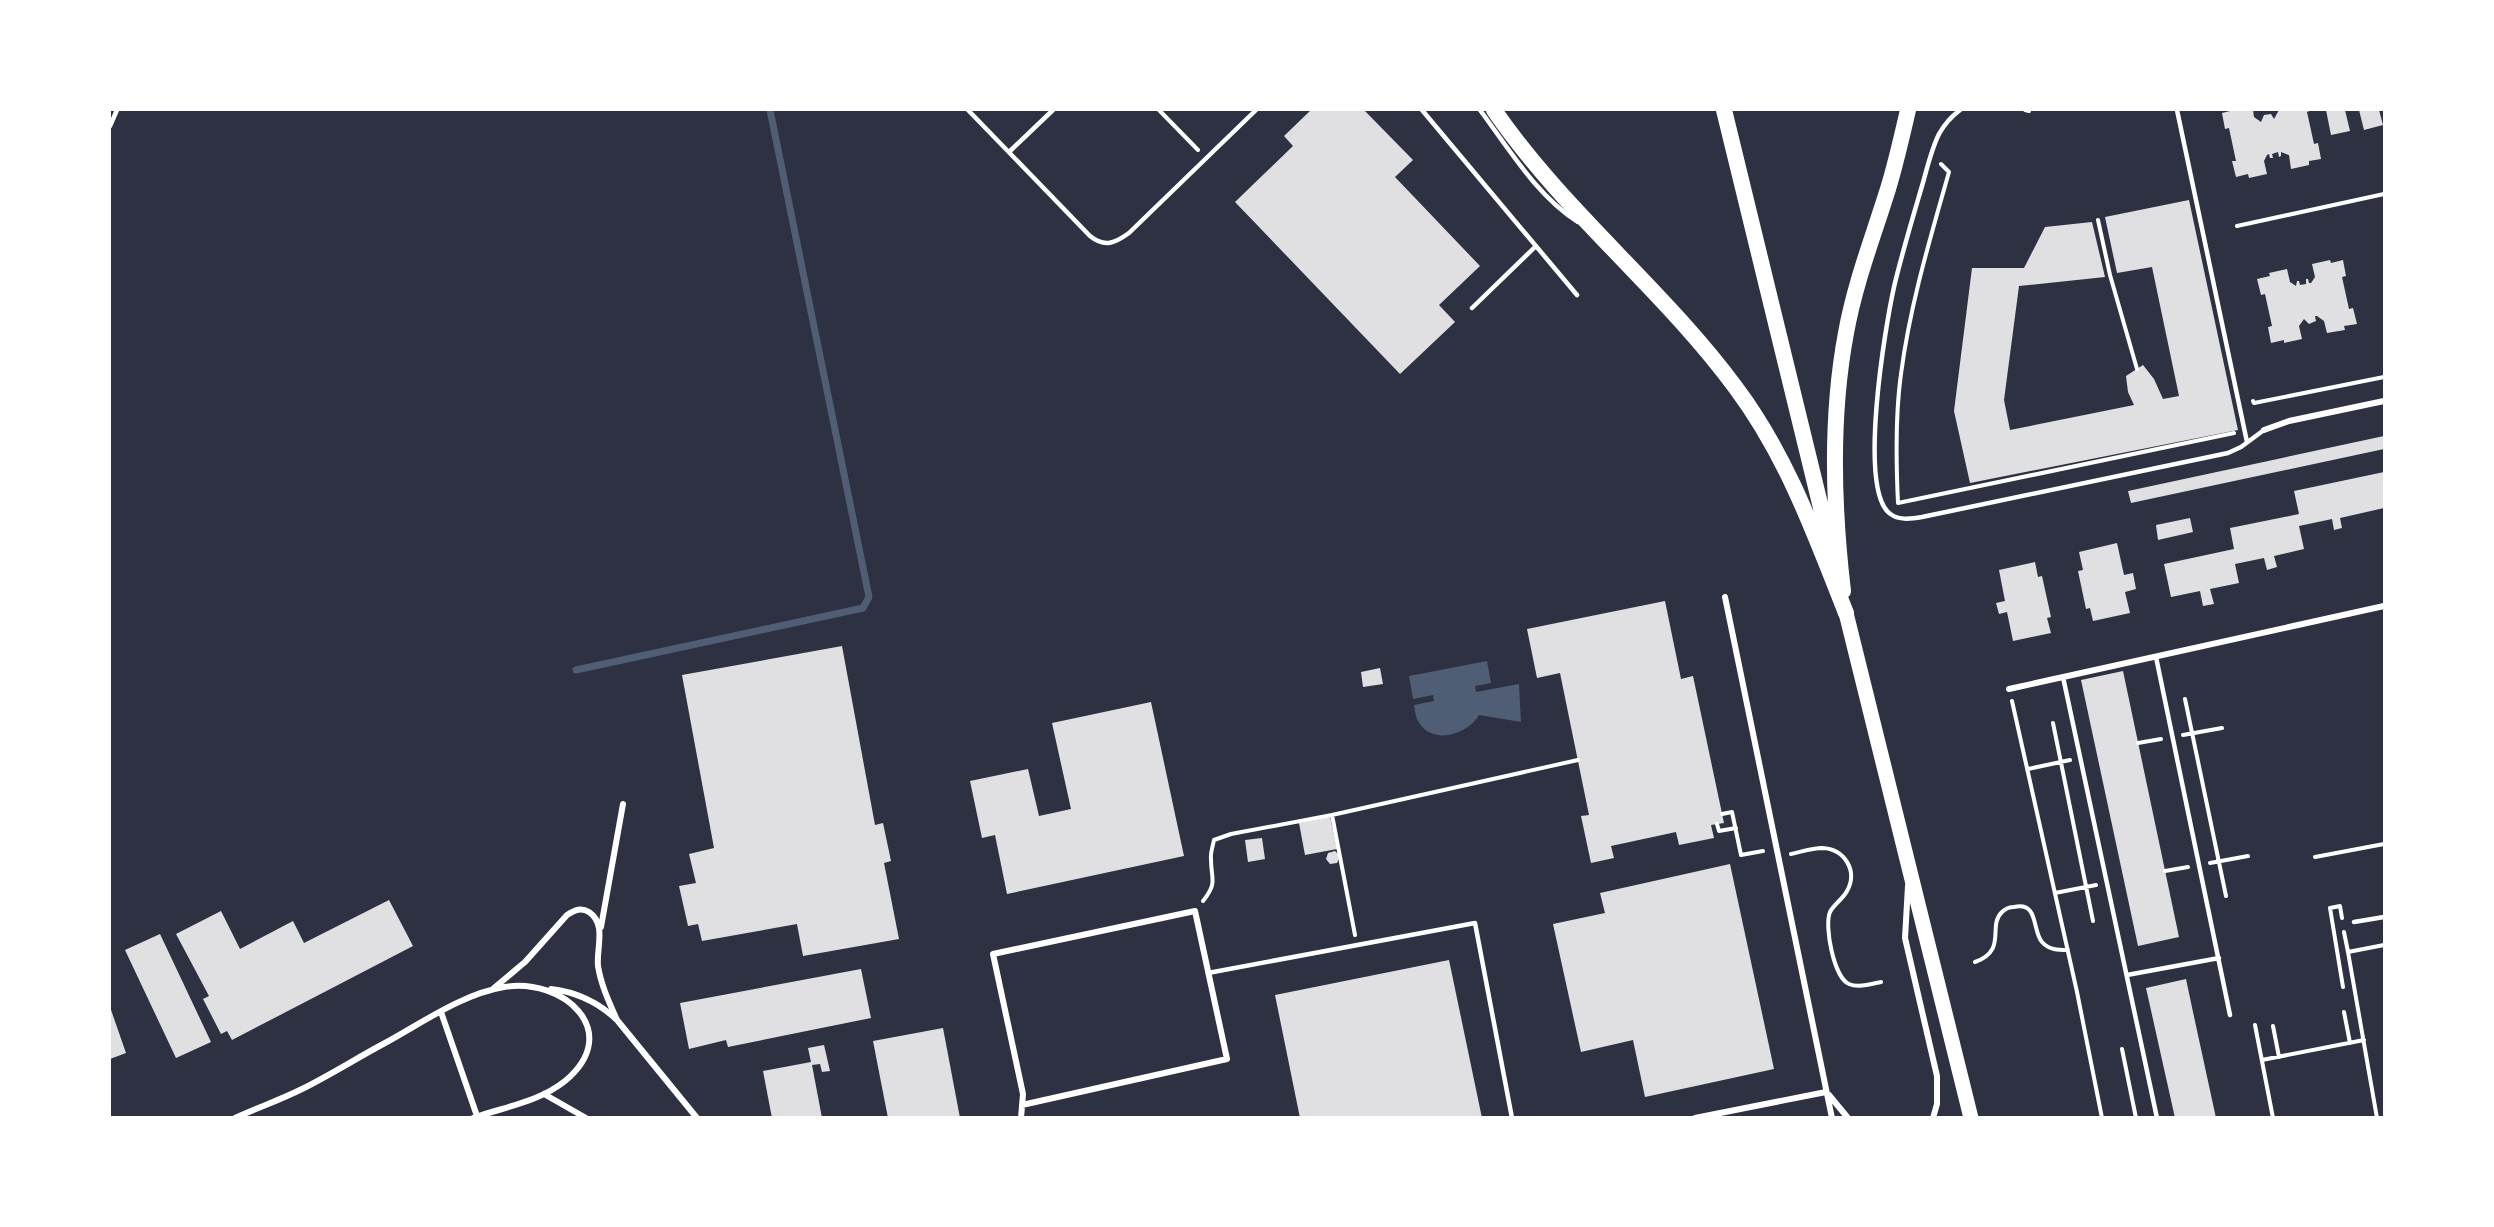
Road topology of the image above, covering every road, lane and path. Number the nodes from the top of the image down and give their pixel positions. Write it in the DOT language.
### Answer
graph roads {
  1 [pos="117,110"];
  2 [pos="968,110"];
  3 [pos="1053,110"];
  4 [pos="1159,110"];
  5 [pos="1256,110"];
  6 [pos="1422,110"];
  7 [pos="1480,110"];
  8 [pos="1494,110"];
  9 [pos="1724,110"];
  10 [pos="1908,110"];
  11 [pos="1960,110"];
  12 [pos="2177,110"];
  13 [pos="110,126"];
  14 [pos="1009,152"];
  15 [pos="1206,158"];
  16 [pos="1937,160"];
  17 [pos="2385,194"];
  18 [pos="2098,220"];
  19 [pos="2237,226"];
  20 [pos="1599,235"];
  21 [pos="1536,246"];
  22 [pos="1577,295"];
  23 [pos="1472,308"];
  24 [pos="2137,369"];
  25 [pos="2385,377"];
  26 [pos="2251,391"];
  27 [pos="2385,401"];
  28 [pos="2264,430"];
  29 [pos="2241,432"];
  30 [pos="2247,442"];
  31 [pos="1725,597"];
  32 [pos="2385,606"];
  33 [pos="1846,613"];
  34 [pos="2156,657"];
  35 [pos="2063,677"];
  36 [pos="2009,689"];
  37 [pos="2185,699"];
  38 [pos="2053,723"];
  39 [pos="2222,728"];
  40 [pos="2193,733"];
  41 [pos="1578,760"];
  42 [pos="2061,762"];
  43 [pos="2028,769"];
  44 [pos="623,804"];
  45 [pos="1722,813"];
  46 [pos="1332,814"];
  47 [pos="1718,824"];
  48 [pos="1736,828"];
  49 [pos="2385,844"];
  50 [pos="1776,848"];
  51 [pos="2248,856"];
  52 [pos="1778,857"];
  53 [pos="2315,857"];
  54 [pos="2218,861"];
  55 [pos="1909,865"];
  56 [pos="2086,887"];
  57 [pos="2055,894"];
  58 [pos="2226,896"];
  59 [pos="1195,911"];
  60 [pos="2385,917"];
  61 [pos="2093,921"];
  62 [pos="2354,922"];
  63 [pos="600,931"];
  64 [pos="1355,935"];
  65 [pos="2385,945"];
  66 [pos="2068,950"];
  67 [pos="2348,952"];
  68 [pos="2218,958"];
  69 [pos="1974,962"];
  70 [pos="1208,973"];
  71 [pos="2127,975"];
  72 [pos="1881,982"];
  73 [pos="2343,987"];
  74 [pos="538,988"];
  75 [pos="491,990"];
  76 [pos="441,1012"];
  77 [pos="2344,1012"];
  78 [pos="2230,1015"];
  79 [pos="617,1020"];
  80 [pos="2255,1025"];
  81 [pos="2273,1026"];
  82 [pos="2364,1040"];
  83 [pos="2350,1043"];
  84 [pos="2122,1049"];
  85 [pos="2279,1057"];
  86 [pos="2262,1060"];
  87 [pos="1826,1092"];
  88 [pos="544,1094"];
  89 [pos="1937,1104"];
  90 [pos="1022,1105"];
  91 [pos="475,1117"];
  92 [pos="235,1118"];
  93 [pos="586,1118"];
  94 [pos="697,1118"];
  95 [pos="1021,1118"];
  96 [pos="1512,1118"];
  97 [pos="1695,1118"];
  98 [pos="1832,1118"];
  99 [pos="1848,1118"];
  100 [pos="1927,1118"];
  101 [pos="1933,1118"];
  102 [pos="1971,1118"];
  103 [pos="2102,1118"];
  104 [pos="2136,1118"];
  105 [pos="2157,1118"];
  106 [pos="2273,1118"];
  107 [pos="2377,1118"];
  1 -- 13 [label="lane"];
  2 -- 14 [label="lane"];
  3 -- 14 [label="lane"];
  4 -- 15 [label="path"];
  5 -- 15 [label="lane"];
  6 -- 21 [label="lane"];
  7 -- 20 [label="lane"];
  8 -- 20 [label="highway"];
  9 -- 33 [label="highway"];
  10 -- 33 [label="highway"];
  11 -- 30 [label="lane"];
  12 -- 30 [label="lane"];
  14 -- 15 [label="lane"];
  16 -- 29 [label="path"];
  17 -- 19 [label="path"];
  18 -- 24 [label="path"];
  20 -- 33 [label="highway"];
  21 -- 22 [label="lane"];
  21 -- 23 [label="lane"];
  25 -- 26 [label="path"];
  27 -- 28 [label="street"];
  28 -- 30 [label="lane"];
  31 -- 50 [label="street"];
  32 -- 34 [label="street"];
  33 -- 55 [label="main road"];
  34 -- 35 [label="street"];
  34 -- 68 [label="lane"];
  35 -- 36 [label="street"];
  35 -- 71 [label="lane"];
  36 -- 43 [label="path"];
  37 -- 40 [label="path"];
  38 -- 42 [label="path"];
  39 -- 40 [label="path"];
  40 -- 54 [label="path"];
  41 -- 46 [label="path"];
  42 -- 43 [label="path"];
  42 -- 56 [label="path"];
  43 -- 57 [label="path"];
  44 -- 63 [label="street"];
  45 -- 48 [label="path"];
  46 -- 59 [label="path"];
  46 -- 64 [label="path"];
  47 -- 48 [label="path"];
  48 -- 50 [label="path"];
  49 -- 53 [label="path"];
  50 -- 52 [label="street"];
  51 -- 54 [label="path"];
  52 -- 72 [label="path"];
  52 -- 87 [label="street"];
  54 -- 58 [label="path"];
  55 -- 89 [label="street"];
  55 -- 102 [label="main road"];
  56 -- 57 [label="path"];
  56 -- 61 [label="path"];
  57 -- 66 [label="path"];
  59 -- 70 [label="street"];
  59 -- 90 [label="street"];
  60 -- 62 [label="lane"];
  63 -- 75 [label="street"];
  63 -- 79 [label="street"];
  65 -- 67 [label="path"];
  66 -- 69 [label="path"];
  66 -- 103 [label="path"];
  67 -- 73 [label="path"];
  67 -- 82 [label="path"];
  68 -- 71 [label="lane"];
  68 -- 78 [label="lane"];
  70 -- 90 [label="street"];
  70 -- 96 [label="lane"];
  71 -- 105 [label="lane"];
  74 -- 75 [label="street"];
  74 -- 79 [label="street"];
  74 -- 88 [label="street"];
  75 -- 76 [label="street"];
  76 -- 91 [label="street"];
  76 -- 92 [label="street"];
  77 -- 83 [label="path"];
  79 -- 94 [label="street"];
  80 -- 86 [label="path"];
  81 -- 85 [label="path"];
  82 -- 83 [label="path"];
  82 -- 107 [label="path"];
  83 -- 85 [label="path"];
  84 -- 104 [label="path"];
  85 -- 86 [label="path"];
  86 -- 106 [label="path"];
  87 -- 97 [label="street"];
  87 -- 98 [label="street"];
  87 -- 99 [label="street"];
  88 -- 91 [label="street"];
  88 -- 93 [label="street"];
  89 -- 100 [label="street"];
  89 -- 101 [label="street"];
  90 -- 95 [label="street"];
}
